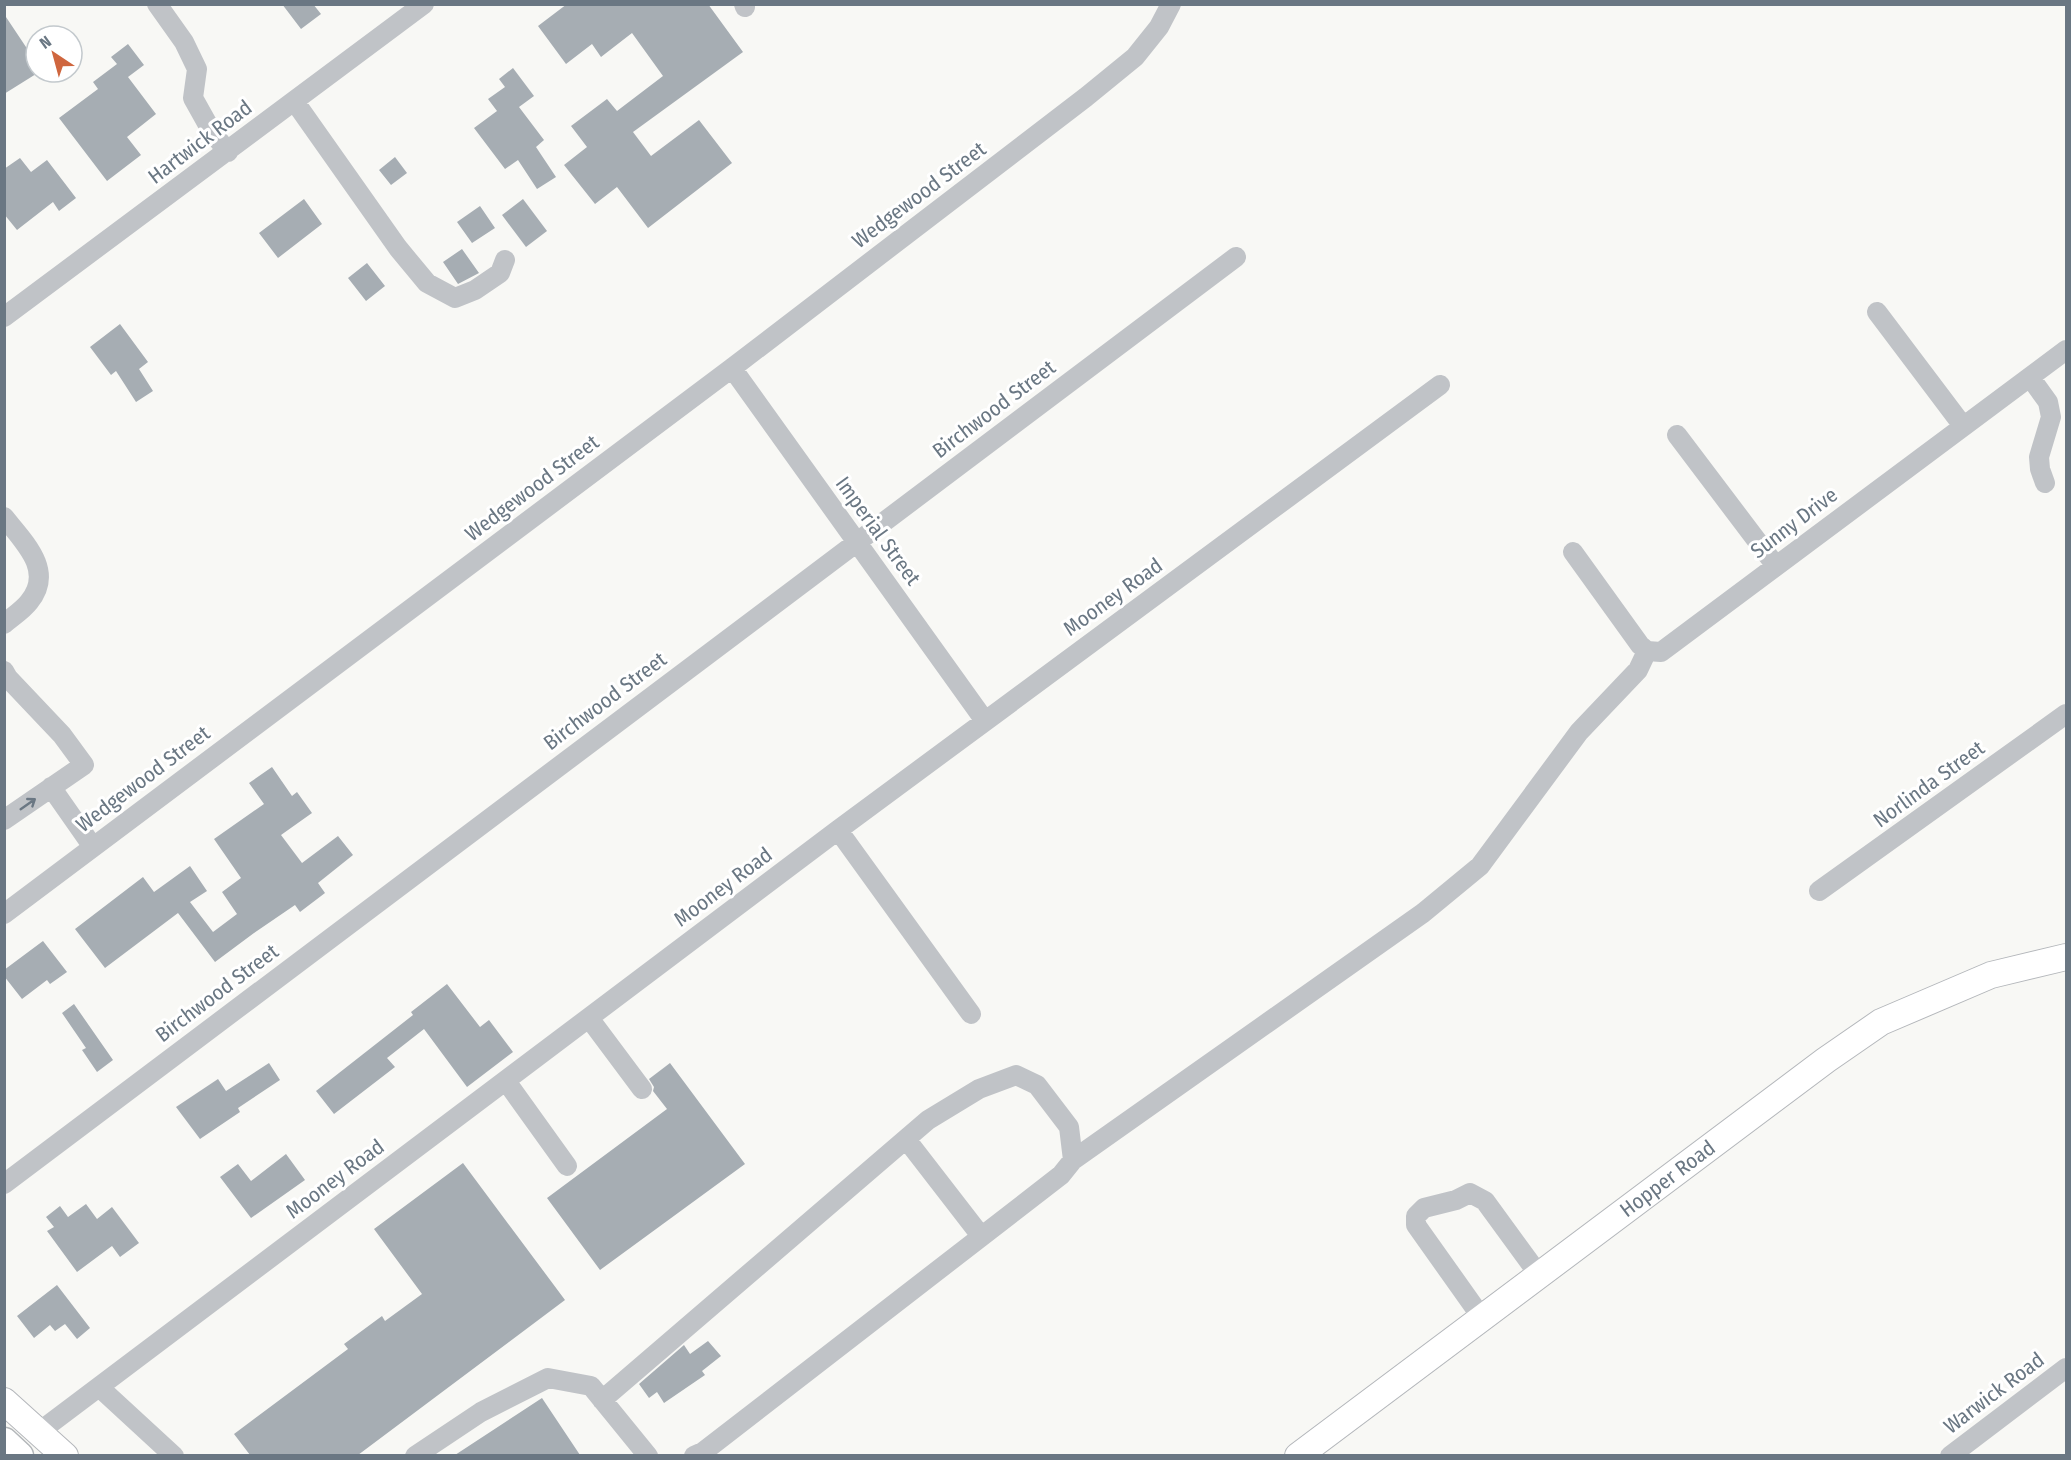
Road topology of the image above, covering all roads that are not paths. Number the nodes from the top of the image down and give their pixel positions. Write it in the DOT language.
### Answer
graph roads {
  1 [pos="157,4"];
  2 [pos="424,4"];
  3 [pos="1171,4"];
  4 [pos="295,102"];
  5 [pos="228,152"];
  6 [pos="1236,257"];
  7 [pos="505,260"];
  8 [pos="1877,312"];
  9 [pos="4,317"];
  10 [pos="2067,350"];
  11 [pos="732,368"];
  12 [pos="2030,377"];
  13 [pos="1440,385"];
  14 [pos="1963,426"];
  15 [pos="1677,435"];
  16 [pos="2045,483"];
  17 [pos="4,517"];
  18 [pos="856,542"];
  19 [pos="1573,552"];
  20 [pos="1776,566"];
  21 [pos="4,624"];
  22 [pos="1647,651"];
  23 [pos="4,671"];
  24 [pos="2067,714"];
  25 [pos="985,721"];
  26 [pos="51,787"];
  27 [pos="4,820"];
  28 [pos="838,830"];
  29 [pos="93,847"];
  30 [pos="1819,891"];
  31 [pos="4,914"];
  32 [pos="2067,957"];
  33 [pos="971,1014"];
  34 [pos="589,1018"];
  35 [pos="506,1081"];
  36 [pos="642,1089"];
  37 [pos="906,1139"];
  38 [pos="1073,1160"];
  39 [pos="567,1166"];
  40 [pos="4,1184"];
  41 [pos="981,1236"];
  42 [pos="1539,1275"];
  43 [pos="1482,1318"];
  44 [pos="2067,1368"];
  45 [pos="99,1387"];
  46 [pos="602,1400"];
  47 [pos="4,1401"];
  48 [pos="39,1432"];
  49 [pos="4,1442"];
  50 [pos="19,1455"];
  51 [pos="65,1455"];
  52 [pos="174,1455"];
  53 [pos="415,1455"];
  54 [pos="648,1455"];
  55 [pos="694,1455"];
  56 [pos="1298,1455"];
  57 [pos="1950,1455"];
  1 -- 5 [label="street"];
  2 -- 4 [label="street, Hartwick Road"];
  3 -- 11 [label="street, Wedgewood Street"];
  4 -- 5 [label="street, Hartwick Road"];
  4 -- 7 [label="street"];
  5 -- 9 [label="street, Hartwick Road"];
  6 -- 18 [label="street, Birchwood Street"];
  8 -- 14 [label="street"];
  10 -- 12 [label="street, Sunny Drive"];
  11 -- 18 [label="street, Imperial Street"];
  11 -- 29 [label="street, Wedgewood Street"];
  12 -- 14 [label="street, Sunny Drive"];
  12 -- 16 [label="street"];
  13 -- 25 [label="street, Mooney Road"];
  14 -- 20 [label="street, Sunny Drive"];
  15 -- 20 [label="street"];
  17 -- 21 [label="street"];
  18 -- 25 [label="street, Imperial Street"];
  18 -- 40 [label="street, Birchwood Street"];
  19 -- 22 [label="street"];
  20 -- 22 [label="street, Sunny Drive"];
  22 -- 38 [label="street"];
  23 -- 26 [label="street"];
  24 -- 30 [label="street, Norlinda Street"];
  25 -- 28 [label="street, Mooney Road"];
  27 -- 26 [label="street, one-way"];
  26 -- 29 [label="street"];
  28 -- 33 [label="street"];
  28 -- 34 [label="street, Mooney Road"];
  29 -- 31 [label="street, Wedgewood Street"];
  32 -- 42 [label="main road, Hopper Road"];
  34 -- 35 [label="street, Mooney Road"];
  34 -- 36 [label="street"];
  35 -- 39 [label="street"];
  35 -- 45 [label="street, Mooney Road"];
  37 -- 38 [label="street"];
  37 -- 41 [label="street"];
  37 -- 46 [label="street"];
  38 -- 41 [label="street"];
  41 -- 55 [label="street"];
  42 -- 43 [label="main road, Hopper Road"];
  42 -- 43 [label="street"];
  43 -- 56 [label="main road, Hopper Road"];
  44 -- 57 [label="street, Warwick Road"];
  45 -- 48 [label="street, Mooney Road"];
  45 -- 52 [label="street"];
  46 -- 53 [label="street"];
  46 -- 54 [label="street"];
  47 -- 48 [label="main road"];
  48 -- 51 [label="main road"];
  49 -- 50 [label="highway"];
}
